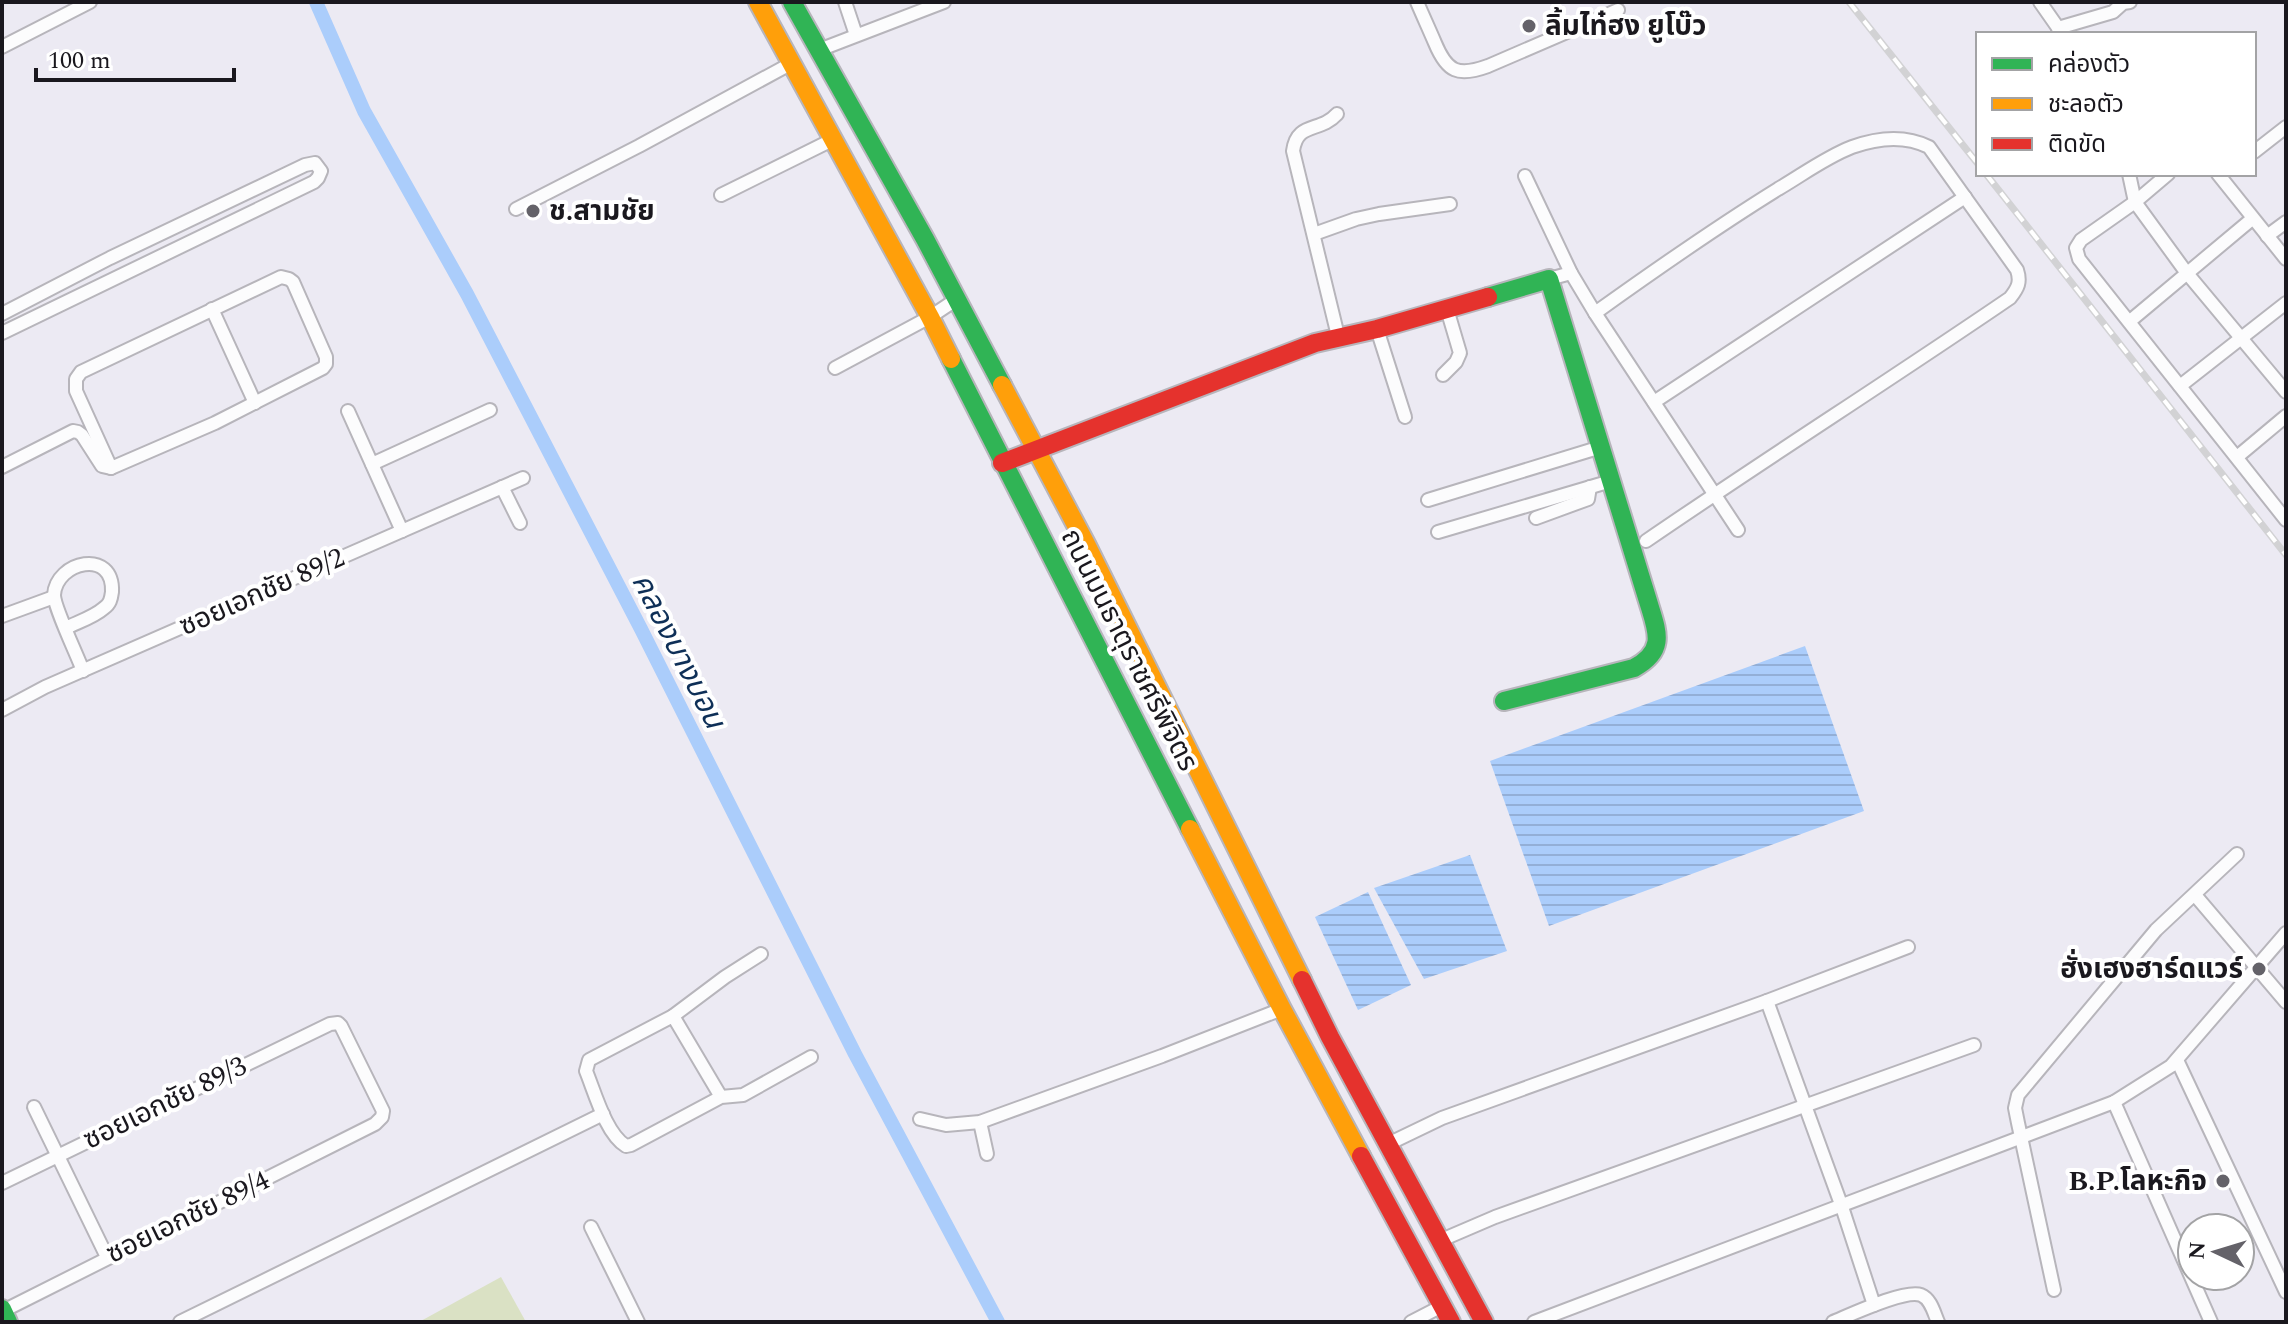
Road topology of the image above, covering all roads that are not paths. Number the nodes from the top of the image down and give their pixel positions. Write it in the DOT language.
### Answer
graph roads {
  1 [pos="90,2"];
  2 [pos="758,2"];
  3 [pos="792,2"];
  4 [pos="845,2"];
  5 [pos="944,2"];
  6 [pos="1417,2"];
  7 [pos="2040,2"];
  8 [pos="2130,2"];
  9 [pos="1618,10"];
  10 [pos="2060,31"];
  11 [pos="856,35"];
  12 [pos="2,47"];
  13 [pos="819,50"];
  14 [pos="792,63"];
  15 [pos="1337,114"];
  16 [pos="2286,127"];
  17 [pos="834,139"];
  18 [pos="2256,150"];
  19 [pos="1525,176"];
  20 [pos="2129,176"];
  21 [pos="2166,176"];
  22 [pos="2223,176"];
  23 [pos="721,195"];
  24 [pos="1965,197"];
  25 [pos="2135,202"];
  26 [pos="1450,204"];
  27 [pos="516,209"];
  28 [pos="2252,219"];
  29 [pos="2286,222"];
  30 [pos="1314,234"];
  31 [pos="2267,236"];
  32 [pos="2286,259"];
  33 [pos="2186,272"];
  34 [pos="1571,273"];
  35 [pos="1549,279"];
  36 [pos="957,299"];
  37 [pos="2286,303"];
  38 [pos="212,309"];
  39 [pos="1447,309"];
  40 [pos="1595,313"];
  41 [pos="2,314"];
  42 [pos="930,317"];
  43 [pos="2130,321"];
  44 [pos="1377,329"];
  45 [pos="2,333"];
  46 [pos="1338,336"];
  47 [pos="2241,337"];
  48 [pos="835,368"];
  49 [pos="1443,375"];
  50 [pos="2180,386"];
  51 [pos="2286,392"];
  52 [pos="1654,402"];
  53 [pos="255,403"];
  54 [pos="490,410"];
  55 [pos="348,411"];
  56 [pos="2286,416"];
  57 [pos="1405,417"];
  58 [pos="1601,447"];
  59 [pos="1035,449"];
  60 [pos="2237,457"];
  61 [pos="1002,463"];
  62 [pos="372,464"];
  63 [pos="2,467"];
  64 [pos="111,468"];
  65 [pos="523,478"];
  66 [pos="1611,481"];
  67 [pos="502,487"];
  68 [pos="1590,487"];
  69 [pos="1714,494"];
  70 [pos="1428,500"];
  71 [pos="1536,518"];
  72 [pos="2286,520"];
  73 [pos="520,523"];
  74 [pos="1738,530"];
  75 [pos="402,531"];
  76 [pos="1438,532"];
  77 [pos="1646,541"];
  78 [pos="54,597"];
  79 [pos="2,616"];
  80 [pos="66,628"];
  81 [pos="83,671"];
  82 [pos="1504,701"];
  83 [pos="2,710"];
  84 [pos="2237,854"];
  85 [pos="2195,895"];
  86 [pos="2286,933"];
  87 [pos="1908,947"];
  88 [pos="761,954"];
  89 [pos="2257,968"];
  90 [pos="1767,1001"];
  91 [pos="2286,1002"];
  92 [pos="1282,1009"];
  93 [pos="673,1016"];
  94 [pos="330,1024"];
  95 [pos="1974,1045"];
  96 [pos="811,1057"];
  97 [pos="2177,1060"];
  98 [pos="721,1097"];
  99 [pos="2114,1102"];
  100 [pos="1806,1106"];
  101 [pos="34,1107"];
  102 [pos="603,1114"];
  103 [pos="920,1119"];
  104 [pos="980,1122"];
  105 [pos="2022,1137"];
  106 [pos="1388,1144"];
  107 [pos="987,1154"];
  108 [pos="57,1155"];
  109 [pos="2,1183"];
  110 [pos="1842,1207"];
  111 [pos="591,1227"];
  112 [pos="1439,1241"];
  113 [pos="107,1257"];
  114 [pos="2054,1290"];
  115 [pos="2286,1292"];
  116 [pos="1874,1305"];
  117 [pos="2,1310"];
  118 [pos="1447,1314"];
  119 [pos="8,1322"];
  120 [pos="180,1322"];
  121 [pos="638,1322"];
  122 [pos="1411,1322"];
  123 [pos="1484,1322"];
  124 [pos="1534,1322"];
  125 [pos="1833,1322"];
  126 [pos="1938,1322"];
  127 [pos="2211,1322"];
  1 -- 12 [label="street"];
  2 -- 14 [label="street, ถนนมนธาตุราชศรีพิจิตร"];
  3 -- 13 [label="street, ถนนมนธาตุราชศรีพิจิตร"];
  4 -- 11 [label="street"];
  5 -- 11 [label="street"];
  6 -- 9 [label="street"];
  7 -- 10 [label="street"];
  8 -- 10 [label="street"];
  11 -- 13 [label="street"];
  13 -- 36 [label="street, ถนนมนธาตุราชศรีพิจิตร"];
  14 -- 17 [label="street, ถนนมนธาตุราชศรีพิจิตร"];
  14 -- 27 [label="street"];
  15 -- 30 [label="street"];
  16 -- 18 [label="street"];
  17 -- 23 [label="street"];
  17 -- 42 [label="street, ถนนมนธาตุราชศรีพิจิตร"];
  19 -- 34 [label="street"];
  20 -- 25 [label="street"];
  21 -- 25 [label="street"];
  22 -- 28 [label="street"];
  24 -- 40 [label="street"];
  24 -- 52 [label="street"];
  24 -- 69 [label="street"];
  25 -- 33 [label="street"];
  25 -- 43 [label="street"];
  26 -- 30 [label="street"];
  28 -- 31 [label="street"];
  28 -- 33 [label="street"];
  29 -- 31 [label="street"];
  30 -- 46 [label="street"];
  31 -- 32 [label="street"];
  33 -- 43 [label="street"];
  33 -- 47 [label="street"];
  34 -- 35 [label="street"];
  34 -- 40 [label="street"];
  35 -- 39 [label="street"];
  35 -- 58 [label="street"];
  36 -- 42 [label="street"];
  36 -- 59 [label="street, ถนนมนธาตุราชศรีพิจิตร"];
  37 -- 47 [label="street"];
  38 -- 53 [label="street"];
  38 -- 53 [label="street"];
  38 -- 64 [label="street"];
  39 -- 44 [label="street"];
  39 -- 49 [label="street"];
  40 -- 52 [label="street"];
  41 -- 45 [label="street"];
  42 -- 48 [label="street"];
  42 -- 61 [label="street, ถนนมนธาตุราชศรีพิจิตร"];
  43 -- 50 [label="street"];
  44 -- 46 [label="street"];
  44 -- 57 [label="street"];
  46 -- 59 [label="street"];
  47 -- 50 [label="street"];
  47 -- 51 [label="street"];
  50 -- 60 [label="street"];
  52 -- 69 [label="street"];
  53 -- 64 [label="street"];
  54 -- 62 [label="street"];
  55 -- 62 [label="street"];
  56 -- 60 [label="street"];
  58 -- 66 [label="street"];
  58 -- 70 [label="street"];
  59 -- 61 [label="street"];
  59 -- 106 [label="street, ถนนมนธาตุราชศรีพิจิตร"];
  60 -- 72 [label="street"];
  61 -- 92 [label="street, ถนนมนธาตุราชศรีพิจิตร"];
  62 -- 75 [label="street"];
  63 -- 64 [label="street"];
  65 -- 67 [label="street, ซอยเอกชัย 89/2"];
  66 -- 68 [label="street"];
  66 -- 82 [label="street"];
  67 -- 73 [label="street"];
  67 -- 75 [label="street, ซอยเอกชัย 89/2"];
  68 -- 71 [label="street"];
  68 -- 76 [label="street"];
  69 -- 74 [label="street"];
  69 -- 77 [label="street"];
  75 -- 81 [label="street, ซอยเอกชัย 89/2"];
  78 -- 79 [label="street"];
  78 -- 80 [label="street"];
  78 -- 80 [label="street"];
  80 -- 81 [label="street"];
  81 -- 83 [label="street, ซอยเอกชัย 89/2"];
  84 -- 85 [label="street"];
  85 -- 89 [label="street"];
  85 -- 105 [label="street"];
  86 -- 89 [label="street"];
  87 -- 90 [label="street"];
  88 -- 93 [label="street"];
  89 -- 91 [label="street"];
  89 -- 97 [label="street"];
  90 -- 100 [label="street"];
  90 -- 106 [label="street"];
  92 -- 104 [label="street"];
  92 -- 118 [label="street, ถนนมนธาตุราชศรีพิจิตร"];
  93 -- 98 [label="street"];
  93 -- 102 [label="street"];
  94 -- 108 [label="street, ซอยเอกชัย 89/3"];
  94 -- 113 [label="street, ซอยเอกชัย 89/4"];
  95 -- 100 [label="street"];
  96 -- 98 [label="street"];
  97 -- 99 [label="street"];
  97 -- 115 [label="street"];
  98 -- 102 [label="street"];
  99 -- 105 [label="street"];
  99 -- 127 [label="street"];
  100 -- 110 [label="street"];
  100 -- 112 [label="street"];
  101 -- 108 [label="street"];
  102 -- 120 [label="street"];
  103 -- 104 [label="street"];
  104 -- 107 [label="street"];
  105 -- 110 [label="street"];
  105 -- 114 [label="street"];
  106 -- 112 [label="street, ถนนมนธาตุราชศรีพิจิตร"];
  108 -- 109 [label="street, ซอยเอกชัย 89/3"];
  108 -- 113 [label="street"];
  110 -- 116 [label="street"];
  110 -- 124 [label="street"];
  111 -- 121 [label="street"];
  112 -- 123 [label="street, ถนนมนธาตุราชศรีพิจิตร"];
  113 -- 117 [label="street, ซอยเอกชัย 89/4"];
  116 -- 125 [label="street"];
  116 -- 126 [label="street"];
  117 -- 119 [label="street"];
  118 -- 122 [label="street"];
}
